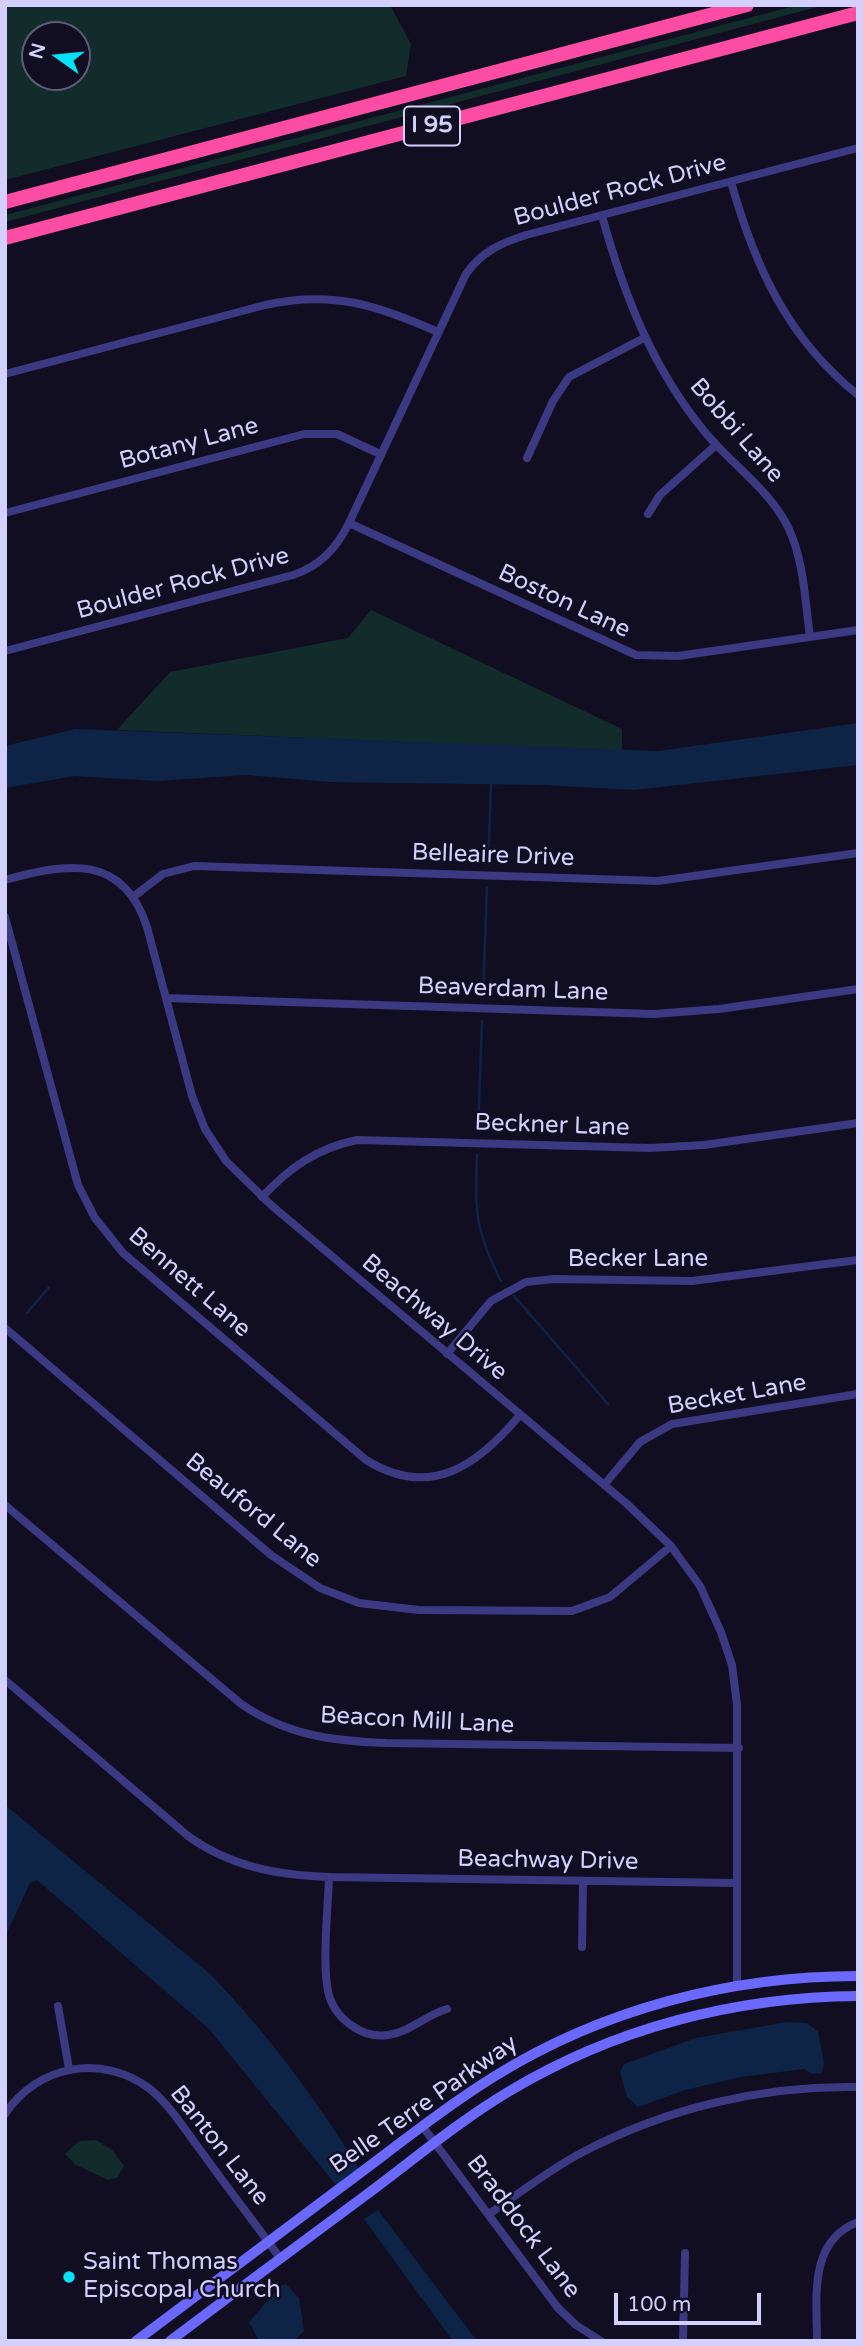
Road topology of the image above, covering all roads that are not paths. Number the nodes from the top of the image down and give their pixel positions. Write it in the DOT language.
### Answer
graph roads {
  1 [pos="747,5"];
  2 [pos="858,13"];
  3 [pos="858,148"];
  4 [pos="731,182"];
  5 [pos="5,202"];
  6 [pos="602,216"];
  7 [pos="5,238"];
  8 [pos="438,332"];
  9 [pos="644,338"];
  10 [pos="5,374"];
  11 [pos="858,395"];
  12 [pos="716,445"];
  13 [pos="380,453"];
  14 [pos="527,458"];
  15 [pos="5,513"];
  16 [pos="648,514"];
  17 [pos="349,523"];
  18 [pos="858,630"];
  19 [pos="810,637"];
  20 [pos="5,651"];
  21 [pos="858,853"];
  22 [pos="5,880"];
  23 [pos="133,897"];
  24 [pos="5,917"];
  25 [pos="858,989"];
  26 [pos="166,998"];
  27 [pos="858,1124"];
  28 [pos="262,1197"];
  29 [pos="858,1260"];
  30 [pos="5,1328"];
  31 [pos="447,1354"];
  32 [pos="858,1394"];
  33 [pos="520,1415"];
  34 [pos="604,1485"];
  35 [pos="5,1505"];
  36 [pos="671,1546"];
  37 [pos="5,1681"];
  38 [pos="739,1748"];
  39 [pos="329,1877"];
  40 [pos="583,1881"];
  41 [pos="736,1883"];
  42 [pos="582,1947"];
  43 [pos="858,1976"];
  44 [pos="737,1986"];
  45 [pos="858,1996"];
  46 [pos="58,2006"];
  47 [pos="447,2009"];
  48 [pos="69,2068"];
  49 [pos="858,2087"];
  50 [pos="5,2114"];
  51 [pos="423,2127"];
  52 [pos="435,2143"];
  53 [pos="489,2214"];
  54 [pos="858,2222"];
  55 [pos="268,2241"];
  56 [pos="685,2253"];
  57 [pos="280,2258"];
  58 [pos="136,2341"];
  59 [pos="170,2341"];
  60 [pos="601,2341"];
  61 [pos="684,2341"];
  62 [pos="817,2341"];
  1 -- 5 [label="highway, I 95"];
  2 -- 7 [label="highway, I 95"];
  3 -- 4 [label="street, Boulder Rock Drive"];
  4 -- 6 [label="street, Boulder Rock Drive"];
  4 -- 11 [label="street"];
  6 -- 8 [label="street, Boulder Rock Drive"];
  6 -- 9 [label="street, Bobbi Lane"];
  8 -- 10 [label="street"];
  8 -- 13 [label="street, Boulder Rock Drive"];
  9 -- 12 [label="street, Bobbi Lane"];
  9 -- 14 [label="street"];
  12 -- 16 [label="street"];
  12 -- 19 [label="street, Bobbi Lane"];
  13 -- 15 [label="street, Botany Lane"];
  13 -- 17 [label="street, Boulder Rock Drive"];
  17 -- 19 [label="street, Boston Lane"];
  17 -- 20 [label="street, Boulder Rock Drive"];
  18 -- 19 [label="street, Boston Lane"];
  21 -- 23 [label="street, Belleaire Drive"];
  22 -- 23 [label="street, Beachway Drive"];
  23 -- 26 [label="street, Beachway Drive"];
  24 -- 33 [label="street, Bennett Lane"];
  25 -- 26 [label="street, Beaverdam Lane"];
  26 -- 28 [label="street, Beachway Drive"];
  27 -- 28 [label="street, Beckner Lane"];
  28 -- 31 [label="street, Beachway Drive"];
  29 -- 31 [label="street, Becker Lane"];
  30 -- 36 [label="street, Beauford Lane"];
  31 -- 33 [label="street, Beachway Drive"];
  32 -- 34 [label="street, Becket Lane"];
  33 -- 34 [label="street, Beachway Drive"];
  34 -- 36 [label="street, Beachway Drive"];
  35 -- 38 [label="street, Beacon Mill Lane"];
  36 -- 38 [label="street, Beachway Drive"];
  37 -- 39 [label="street, Beachway Drive"];
  38 -- 41 [label="street, Beachway Drive"];
  39 -- 40 [label="street, Beachway Drive"];
  39 -- 47 [label="street"];
  40 -- 41 [label="street, Beachway Drive"];
  40 -- 42 [label="street"];
  41 -- 44 [label="street, Beachway Drive"];
  43 -- 44 [label="main road, Belle Terre Parkway"];
  44 -- 51 [label="main road, Belle Terre Parkway"];
  45 -- 52 [label="main road, Belle Terre Parkway"];
  46 -- 48 [label="street"];
  48 -- 50 [label="street, Banton Lane"];
  48 -- 55 [label="street, Banton Lane"];
  49 -- 53 [label="street"];
  51 -- 52 [label="street, Braddock Lane"];
  51 -- 55 [label="main road, Belle Terre Parkway"];
  52 -- 53 [label="street, Braddock Lane"];
  52 -- 57 [label="main road, Belle Terre Parkway"];
  53 -- 60 [label="street, Braddock Lane"];
  54 -- 62 [label="street"];
  55 -- 57 [label="street, Banton Lane"];
  55 -- 58 [label="main road, Belle Terre Parkway"];
  56 -- 61 [label="street"];
  57 -- 59 [label="main road, Belle Terre Parkway"];
}
